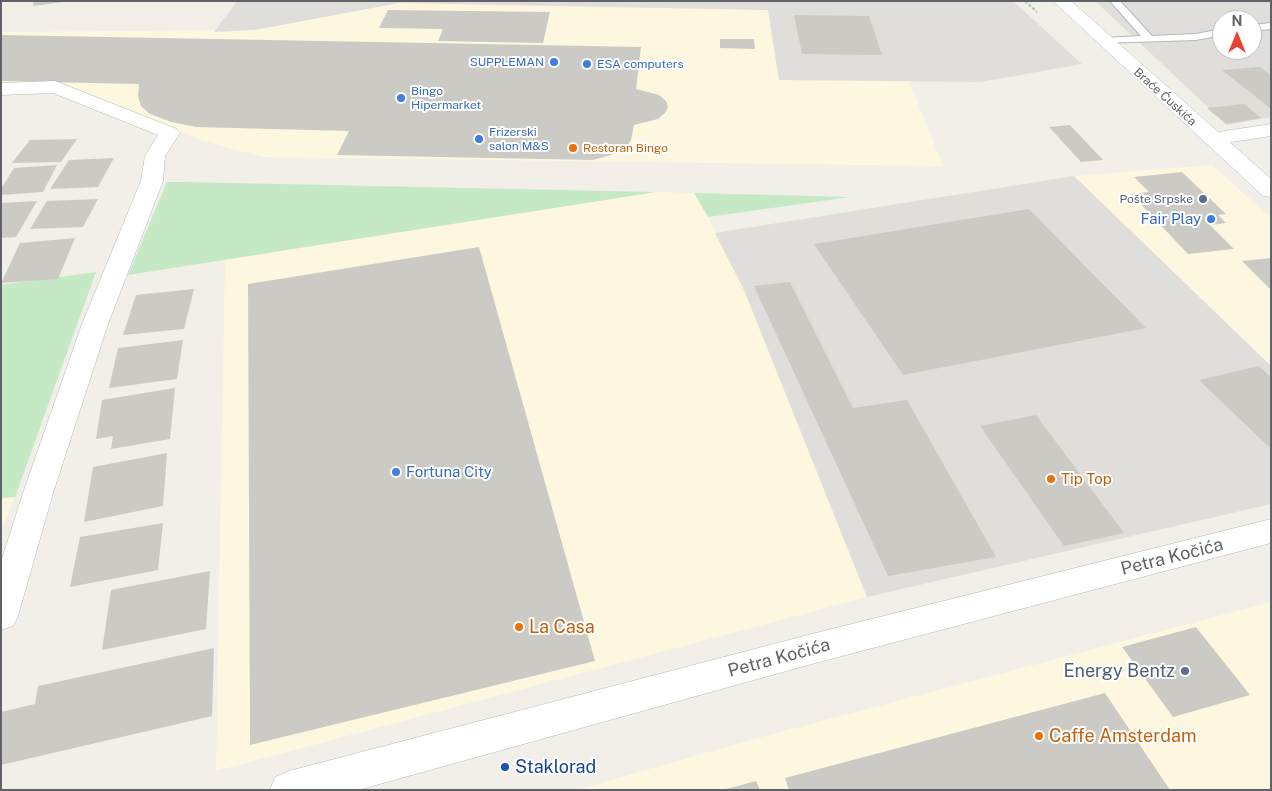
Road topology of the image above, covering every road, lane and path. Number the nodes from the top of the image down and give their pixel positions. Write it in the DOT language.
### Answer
graph roads {
  1 [pos="1061,1"];
  2 [pos="1115,1"];
  3 [pos="1212,34"];
  4 [pos="1149,39"];
  5 [pos="1104,41"];
  6 [pos="2,89"];
  7 [pos="1271,130"];
  8 [pos="1212,139"];
  9 [pos="1271,191"];
  10 [pos="1271,532"];
  11 [pos="1,616"];
  12 [pos="289,790"];
  1 -- 5 [label="street, Braće Ćuskića"];
  2 -- 4 [label="lane"];
  3 -- 4 [label="lane"];
  4 -- 5 [label="lane"];
  5 -- 8 [label="street, Braće Ćuskića"];
  6 -- 11 [label="street"];
  7 -- 8 [label="street"];
  8 -- 9 [label="street, Braće Ćuskića"];
  10 -- 12 [label="street, Petra Kočića"];
}
